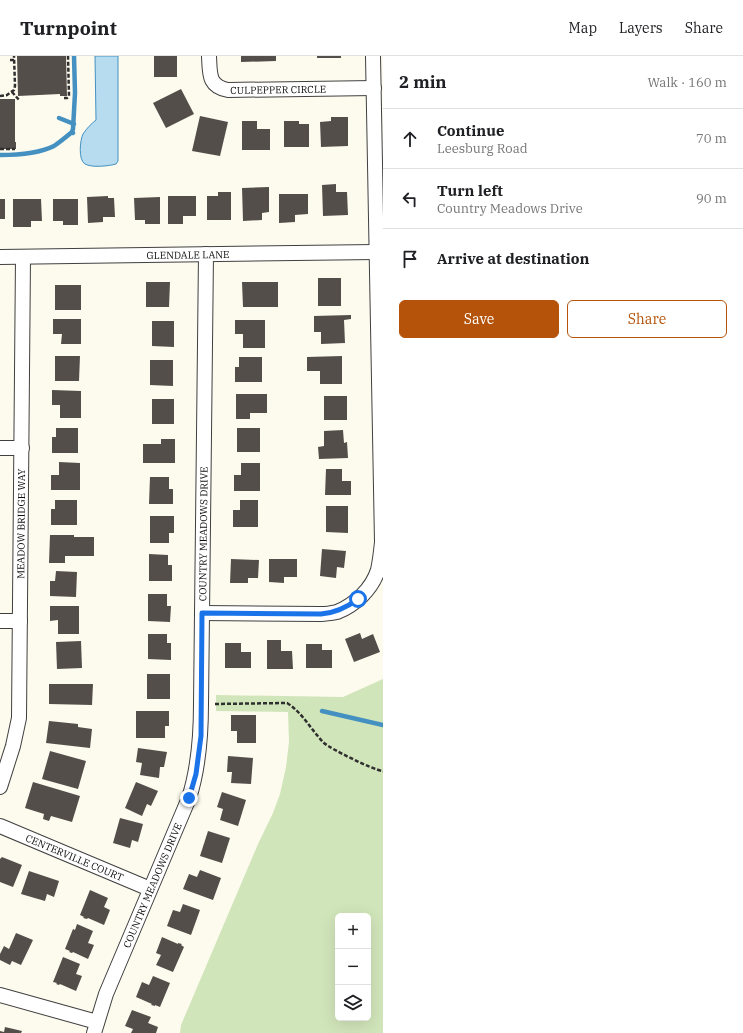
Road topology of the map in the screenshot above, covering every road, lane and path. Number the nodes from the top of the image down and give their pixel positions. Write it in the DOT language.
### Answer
graph roads {
  1 [pos="68,56"];
  2 [pos="209,56"];
  3 [pos="373,56"];
  4 [pos="14,58"];
  5 [pos="10,60"];
  6 [pos="374,88"];
  7 [pos="12,92"];
  8 [pos="0,96"];
  9 [pos="64,98"];
  10 [pos="20,101"];
  11 [pos="0,149"];
  12 [pos="15,149"];
  13 [pos="376,252"];
  14 [pos="206,254"];
  15 [pos="0,257"];
  16 [pos="23,257"];
  17 [pos="0,448"];
  18 [pos="22,448"];
  19 [pos="202,613"];
  20 [pos="0,621"];
  21 [pos="20,621"];
  22 [pos="215,704"];
  23 [pos="383,771"];
  24 [pos="0,787"];
  25 [pos="0,826"];
  26 [pos="150,889"];
  27 [pos="0,996"];
  28 [pos="95,1027"];
  1 -- 9 [label="path"];
  2 -- 6 [label="street, CULPEPPER CIRCLE"];
  3 -- 6 [label="street"];
  4 -- 5 [label="path"];
  4 -- 7 [label="path"];
  6 -- 13 [label="street"];
  7 -- 8 [label="path"];
  7 -- 10 [label="path"];
  11 -- 12 [label="path"];
  13 -- 14 [label="street, GLENDALE LANE"];
  13 -- 19 [label="street"];
  14 -- 16 [label="street, GLENDALE LANE"];
  14 -- 19 [label="street, COUNTRY MEADOWS DRIVE"];
  15 -- 16 [label="street, GLENDALE LANE"];
  16 -- 18 [label="street, MEADOW BRIDGE WAY"];
  17 -- 18 [label="street"];
  18 -- 21 [label="street, MEADOW BRIDGE WAY"];
  19 -- 26 [label="street, COUNTRY MEADOWS DRIVE"];
  20 -- 21 [label="street"];
  21 -- 24 [label="street, MEADOW BRIDGE WAY"];
  22 -- 23 [label="path"];
  25 -- 26 [label="street, CENTERVILLE COURT"];
  26 -- 28 [label="street, COUNTRY MEADOWS DRIVE"];
  27 -- 28 [label="street"];
}
